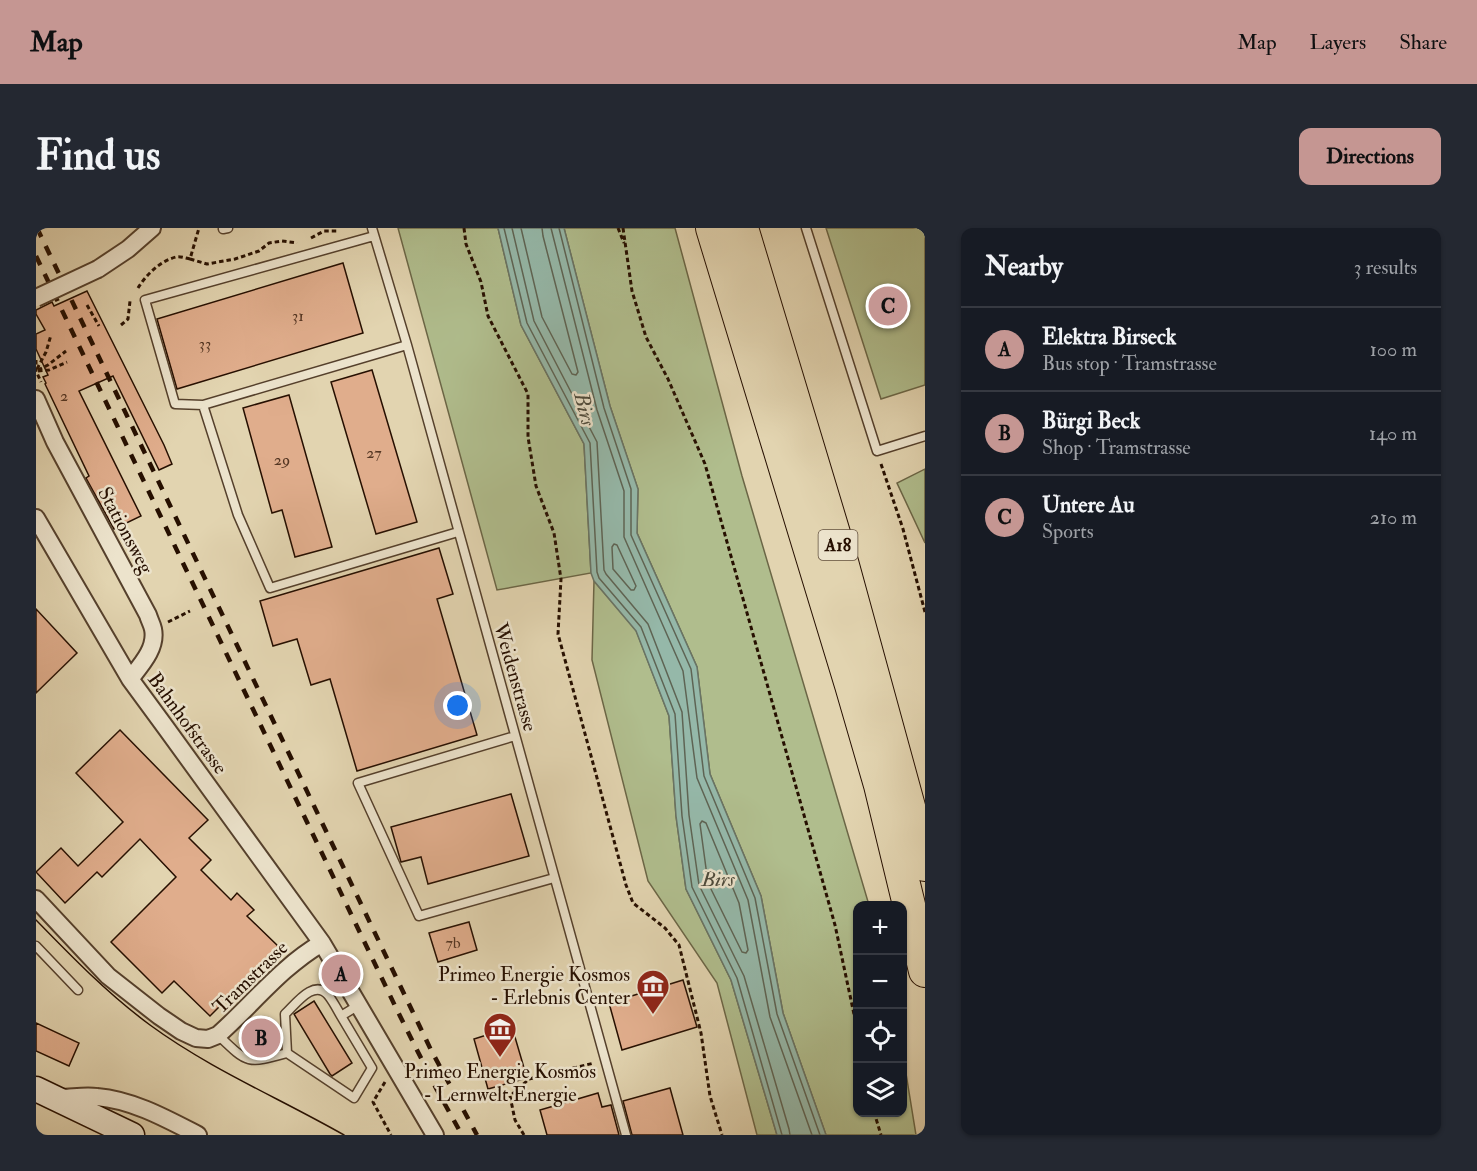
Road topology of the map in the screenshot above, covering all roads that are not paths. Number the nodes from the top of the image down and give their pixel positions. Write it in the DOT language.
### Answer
graph roads {
  1 [pos="152,228"];
  2 [pos="712,228"];
  3 [pos="742,228"];
  4 [pos="806,228"];
  5 [pos="373,232"];
  6 [pos="36,298"];
  7 [pos="407,345"];
  8 [pos="36,399"];
  9 [pos="203,405"];
  10 [pos="925,436"];
  11 [pos="36,518"];
  12 [pos="458,532"];
  13 [pos="130,679"];
  14 [pos="515,736"];
  15 [pos="925,866"];
  16 [pos="554,878"];
  17 [pos="36,899"];
  18 [pos="322,943"];
  19 [pos="36,946"];
  20 [pos="925,971"];
  21 [pos="78,990"];
  22 [pos="359,1005"];
  23 [pos="341,1016"];
  24 [pos="218,1035"];
  25 [pos="287,1053"];
  26 [pos="45,1094"];
  27 [pos="132,1135"];
  28 [pos="198,1135"];
  29 [pos="435,1135"];
  30 [pos="626,1135"];
  1 -- 6 [label="street, bridge"];
  2 -- 20 [label="highway, A18"];
  3 -- 15 [label="highway, A18"];
  4 -- 10 [label="lane"];
  5 -- 7 [label="lane, Weidenstrasse"];
  5 -- 9 [label="lane"];
  7 -- 9 [label="lane"];
  7 -- 12 [label="lane, Weidenstrasse"];
  8 -- 13 [label="street, Stationsweg"];
  9 -- 12 [label="lane"];
  11 -- 13 [label="street, Bahnhofstrasse"];
  12 -- 14 [label="lane, Weidenstrasse"];
  13 -- 18 [label="street, Bahnhofstrasse"];
  14 -- 16 [label="lane, Weidenstrasse"];
  14 -- 16 [label="lane"];
  16 -- 30 [label="lane, Weidenstrasse"];
  17 -- 24 [label="street, Tramstrasse"];
  18 -- 22 [label="street"];
  18 -- 24 [label="street, Tramstrasse"];
  19 -- 21 [label="lane"];
  22 -- 23 [label="lane"];
  22 -- 29 [label="street"];
  23 -- 25 [label="lane"];
  23 -- 25 [label="lane"];
  24 -- 25 [label="lane"];
  26 -- 27 [label="main road"];
  26 -- 28 [label="street"];
}
